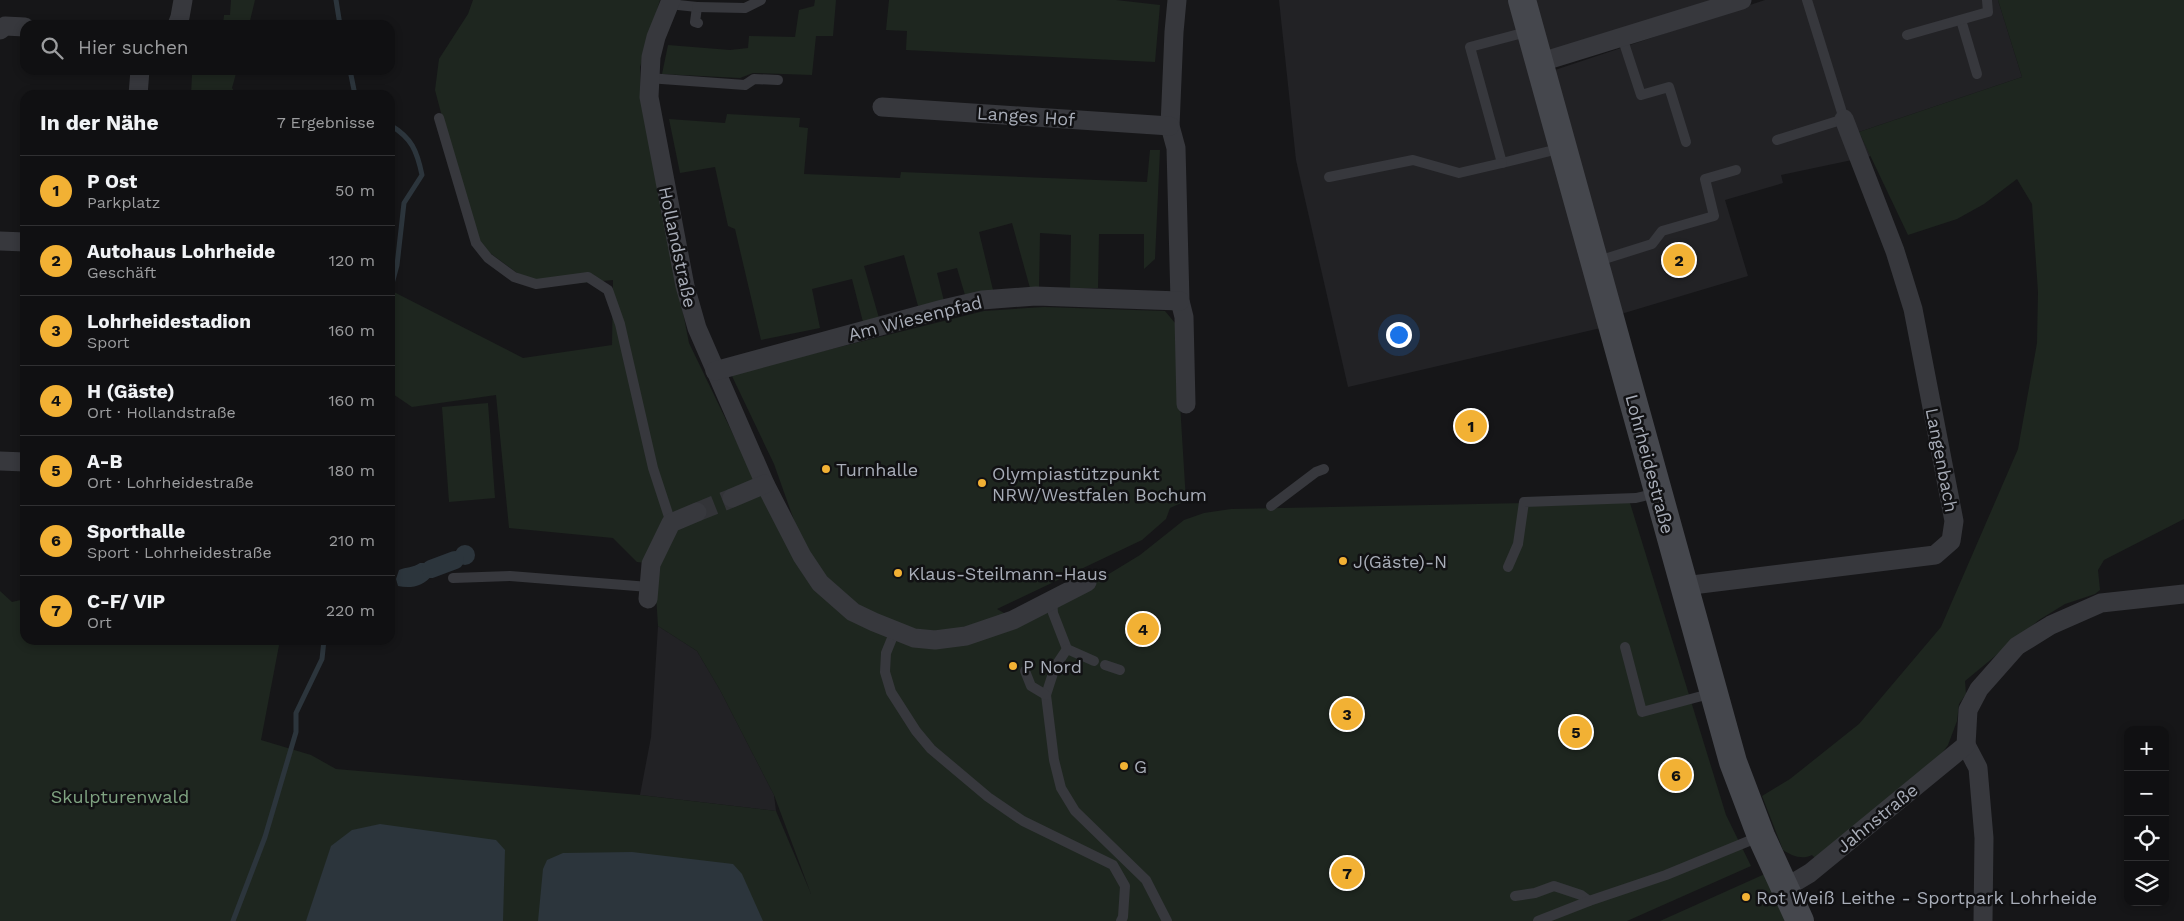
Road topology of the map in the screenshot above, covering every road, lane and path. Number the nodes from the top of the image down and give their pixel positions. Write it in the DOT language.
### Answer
graph roads {
  1 [pos="183,0"];
  2 [pos="761,0"];
  3 [pos="1177,0"];
  4 [pos="1522,0"];
  5 [pos="1742,0"];
  6 [pos="1807,0"];
  7 [pos="1987,0"];
  8 [pos="670,2"];
  9 [pos="697,7"];
  10 [pos="179,20"];
  11 [pos="1961,20"];
  12 [pos="698,23"];
  13 [pos="20,27"];
  14 [pos="0,30"];
  15 [pos="1530,31"];
  16 [pos="1907,35"];
  17 [pos="1622,37"];
  18 [pos="1538,63"];
  19 [pos="1977,74"];
  20 [pos="140,75"];
  21 [pos="648,78"];
  22 [pos="778,80"];
  23 [pos="138,90"];
  24 [pos="882,107"];
  25 [pos="439,118"];
  26 [pos="1844,119"];
  27 [pos="1170,126"];
  28 [pos="1776,140"];
  29 [pos="1686,142"];
  30 [pos="1563,148"];
  31 [pos="1502,164"];
  32 [pos="1736,170"];
  33 [pos="1329,177"];
  34 [pos="0,241"];
  35 [pos="20,242"];
  36 [pos="1594,262"];
  37 [pos="1180,301"];
  38 [pos="715,371"];
  39 [pos="1186,404"];
  40 [pos="0,462"];
  41 [pos="20,462"];
  42 [pos="1324,469"];
  43 [pos="765,484"];
  44 [pos="1658,493"];
  45 [pos="732,498"];
  46 [pos="1271,506"];
  47 [pos="697,512"];
  48 [pos="671,523"];
  49 [pos="1508,567"];
  50 [pos="453,578"];
  51 [pos="1087,582"];
  52 [pos="1684,586"];
  53 [pos="648,593"];
  54 [pos="2184,594"];
  55 [pos="1052,600"];
  56 [pos="894,631"];
  57 [pos="1625,647"];
  58 [pos="1067,649"];
  59 [pos="1094,661"];
  60 [pos="1105,665"];
  61 [pos="1120,670"];
  62 [pos="1025,671"];
  63 [pos="1714,693"];
  64 [pos="1046,695"];
  65 [pos="1966,745"];
  66 [pos="1761,836"];
  67 [pos="1785,888"];
  68 [pos="1515,896"];
  69 [pos="1589,901"];
  70 [pos="1121,921"];
  71 [pos="1167,921"];
  72 [pos="1538,921"];
  73 [pos="1800,921"];
  74 [pos="1983,921"];
  1 -- 10 [label="street"];
  2 -- 9 [label="lane"];
  3 -- 27 [label="street"];
  4 -- 15 [label="street, Lohrheidestraße"];
  5 -- 17 [label="street"];
  6 -- 26 [label="lane"];
  7 -- 11 [label="lane"];
  8 -- 9 [label="lane"];
  8 -- 21 [label="street, Hollandstraße"];
  9 -- 12 [label="lane"];
  11 -- 16 [label="lane"];
  11 -- 19 [label="lane"];
  13 -- 14 [label="street"];
  15 -- 18 [label="street, Lohrheidestraße"];
  15 -- 31 [label="lane"];
  17 -- 18 [label="street"];
  17 -- 29 [label="lane"];
  18 -- 30 [label="street, Lohrheidestraße"];
  20 -- 23 [label="street"];
  21 -- 22 [label="lane"];
  21 -- 38 [label="street, Hollandstraße"];
  24 -- 27 [label="street, Langes Hof"];
  25 -- 48 [label="lane"];
  26 -- 28 [label="lane"];
  26 -- 52 [label="street, Langenbach"];
  27 -- 37 [label="street"];
  30 -- 31 [label="lane"];
  30 -- 36 [label="street, Lohrheidestraße"];
  31 -- 33 [label="lane"];
  32 -- 36 [label="lane"];
  34 -- 35 [label="street"];
  36 -- 44 [label="street, Lohrheidestraße"];
  37 -- 38 [label="street, Am Wiesenpfad"];
  37 -- 39 [label="street"];
  38 -- 43 [label="street, Hollandstraße"];
  40 -- 41 [label="street"];
  42 -- 46 [label="lane"];
  43 -- 45 [label="street"];
  43 -- 56 [label="street, Hollandstraße"];
  44 -- 49 [label="lane"];
  44 -- 52 [label="street, Lohrheidestraße"];
  47 -- 48 [label="street"];
  48 -- 53 [label="street"];
  50 -- 53 [label="lane"];
  51 -- 55 [label="street, Hollandstraße"];
  52 -- 63 [label="street, Lohrheidestraße"];
  54 -- 65 [label="street"];
  55 -- 56 [label="street, Hollandstraße"];
  55 -- 58 [label="lane"];
  56 -- 70 [label="lane"];
  57 -- 63 [label="lane"];
  58 -- 59 [label="lane"];
  58 -- 64 [label="lane"];
  60 -- 61 [label="lane"];
  62 -- 64 [label="lane"];
  63 -- 66 [label="street, Lohrheidestraße"];
  64 -- 71 [label="lane"];
  65 -- 67 [label="street, Jahnstraße"];
  65 -- 74 [label="street"];
  66 -- 67 [label="street, Lohrheidestraße"];
  66 -- 69 [label="lane"];
  67 -- 73 [label="street, Lohrheidestraße"];
  68 -- 69 [label="lane"];
  69 -- 72 [label="lane"];
}
